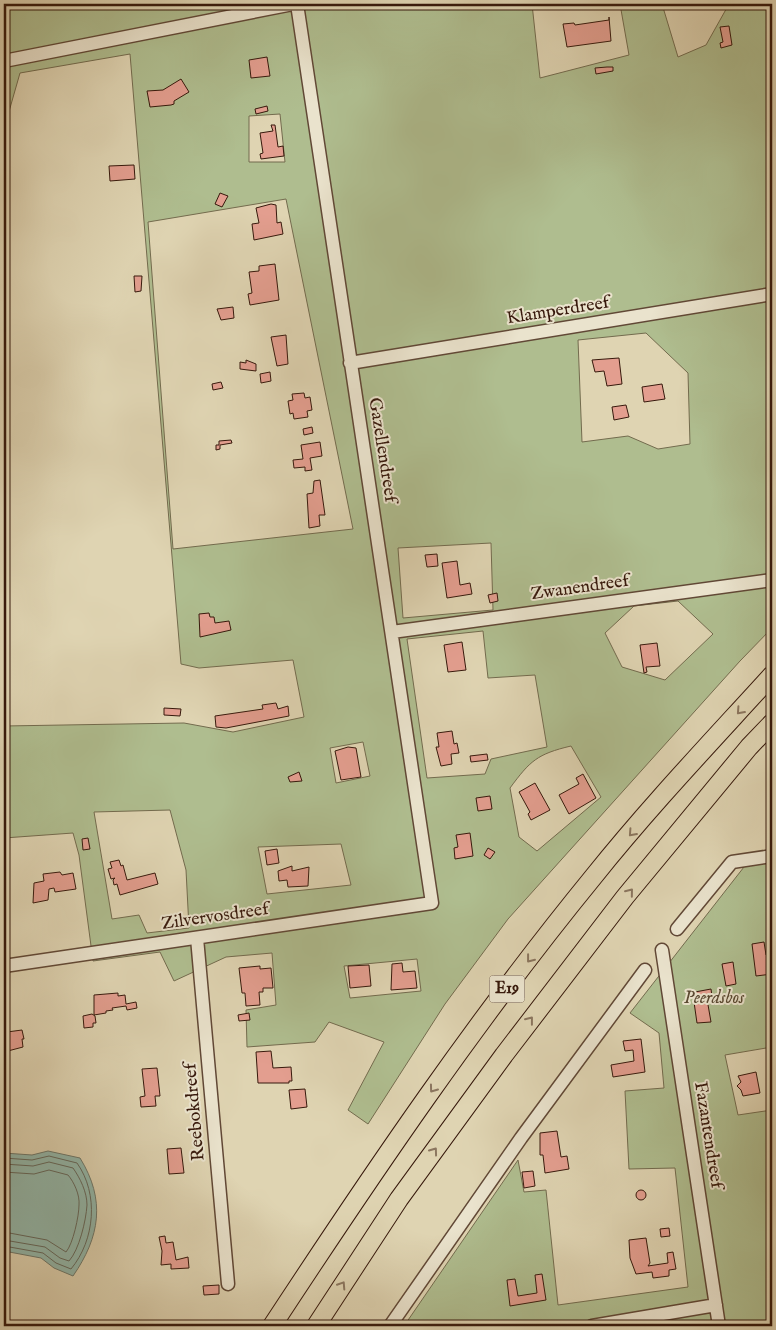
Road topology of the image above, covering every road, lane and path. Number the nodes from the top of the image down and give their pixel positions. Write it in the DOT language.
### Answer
graph roads {
  1 [pos="293,4"];
  2 [pos="297,4"];
  3 [pos="4,61"];
  4 [pos="772,294"];
  5 [pos="350,363"];
  6 [pos="772,580"];
  7 [pos="392,632"];
  8 [pos="772,675"];
  9 [pos="772,723"];
  10 [pos="772,856"];
  11 [pos="432,903"];
  12 [pos="676,929"];
  13 [pos="197,938"];
  14 [pos="662,950"];
  15 [pos="4,966"];
  16 [pos="645,970"];
  17 [pos="228,1284"];
  18 [pos="716,1305"];
  19 [pos="272,1326"];
  20 [pos="316,1326"];
  21 [pos="390,1326"];
  22 [pos="592,1326"];
  23 [pos="720,1326"];
  1 -- 3 [label="street"];
  2 -- 5 [label="street, Gazellendreef"];
  4 -- 5 [label="street, Klamperdreef"];
  5 -- 7 [label="street, Gazellendreef"];
  6 -- 7 [label="street, Zwanendreef"];
  7 -- 11 [label="street, Gazellendreef"];
  8 -- 19 [label="highway, E19, one-way"];
  20 -- 9 [label="highway, E19, one-way"];
  10 -- 12 [label="street"];
  11 -- 13 [label="street, Zilvervosdreef"];
  13 -- 15 [label="street, Zilvervosdreef"];
  13 -- 17 [label="street, Reebokdreef"];
  14 -- 18 [label="street, Fazantendreef"];
  16 -- 21 [label="street"];
  18 -- 22 [label="street"];
  18 -- 23 [label="street, Fazantendreef"];
}
